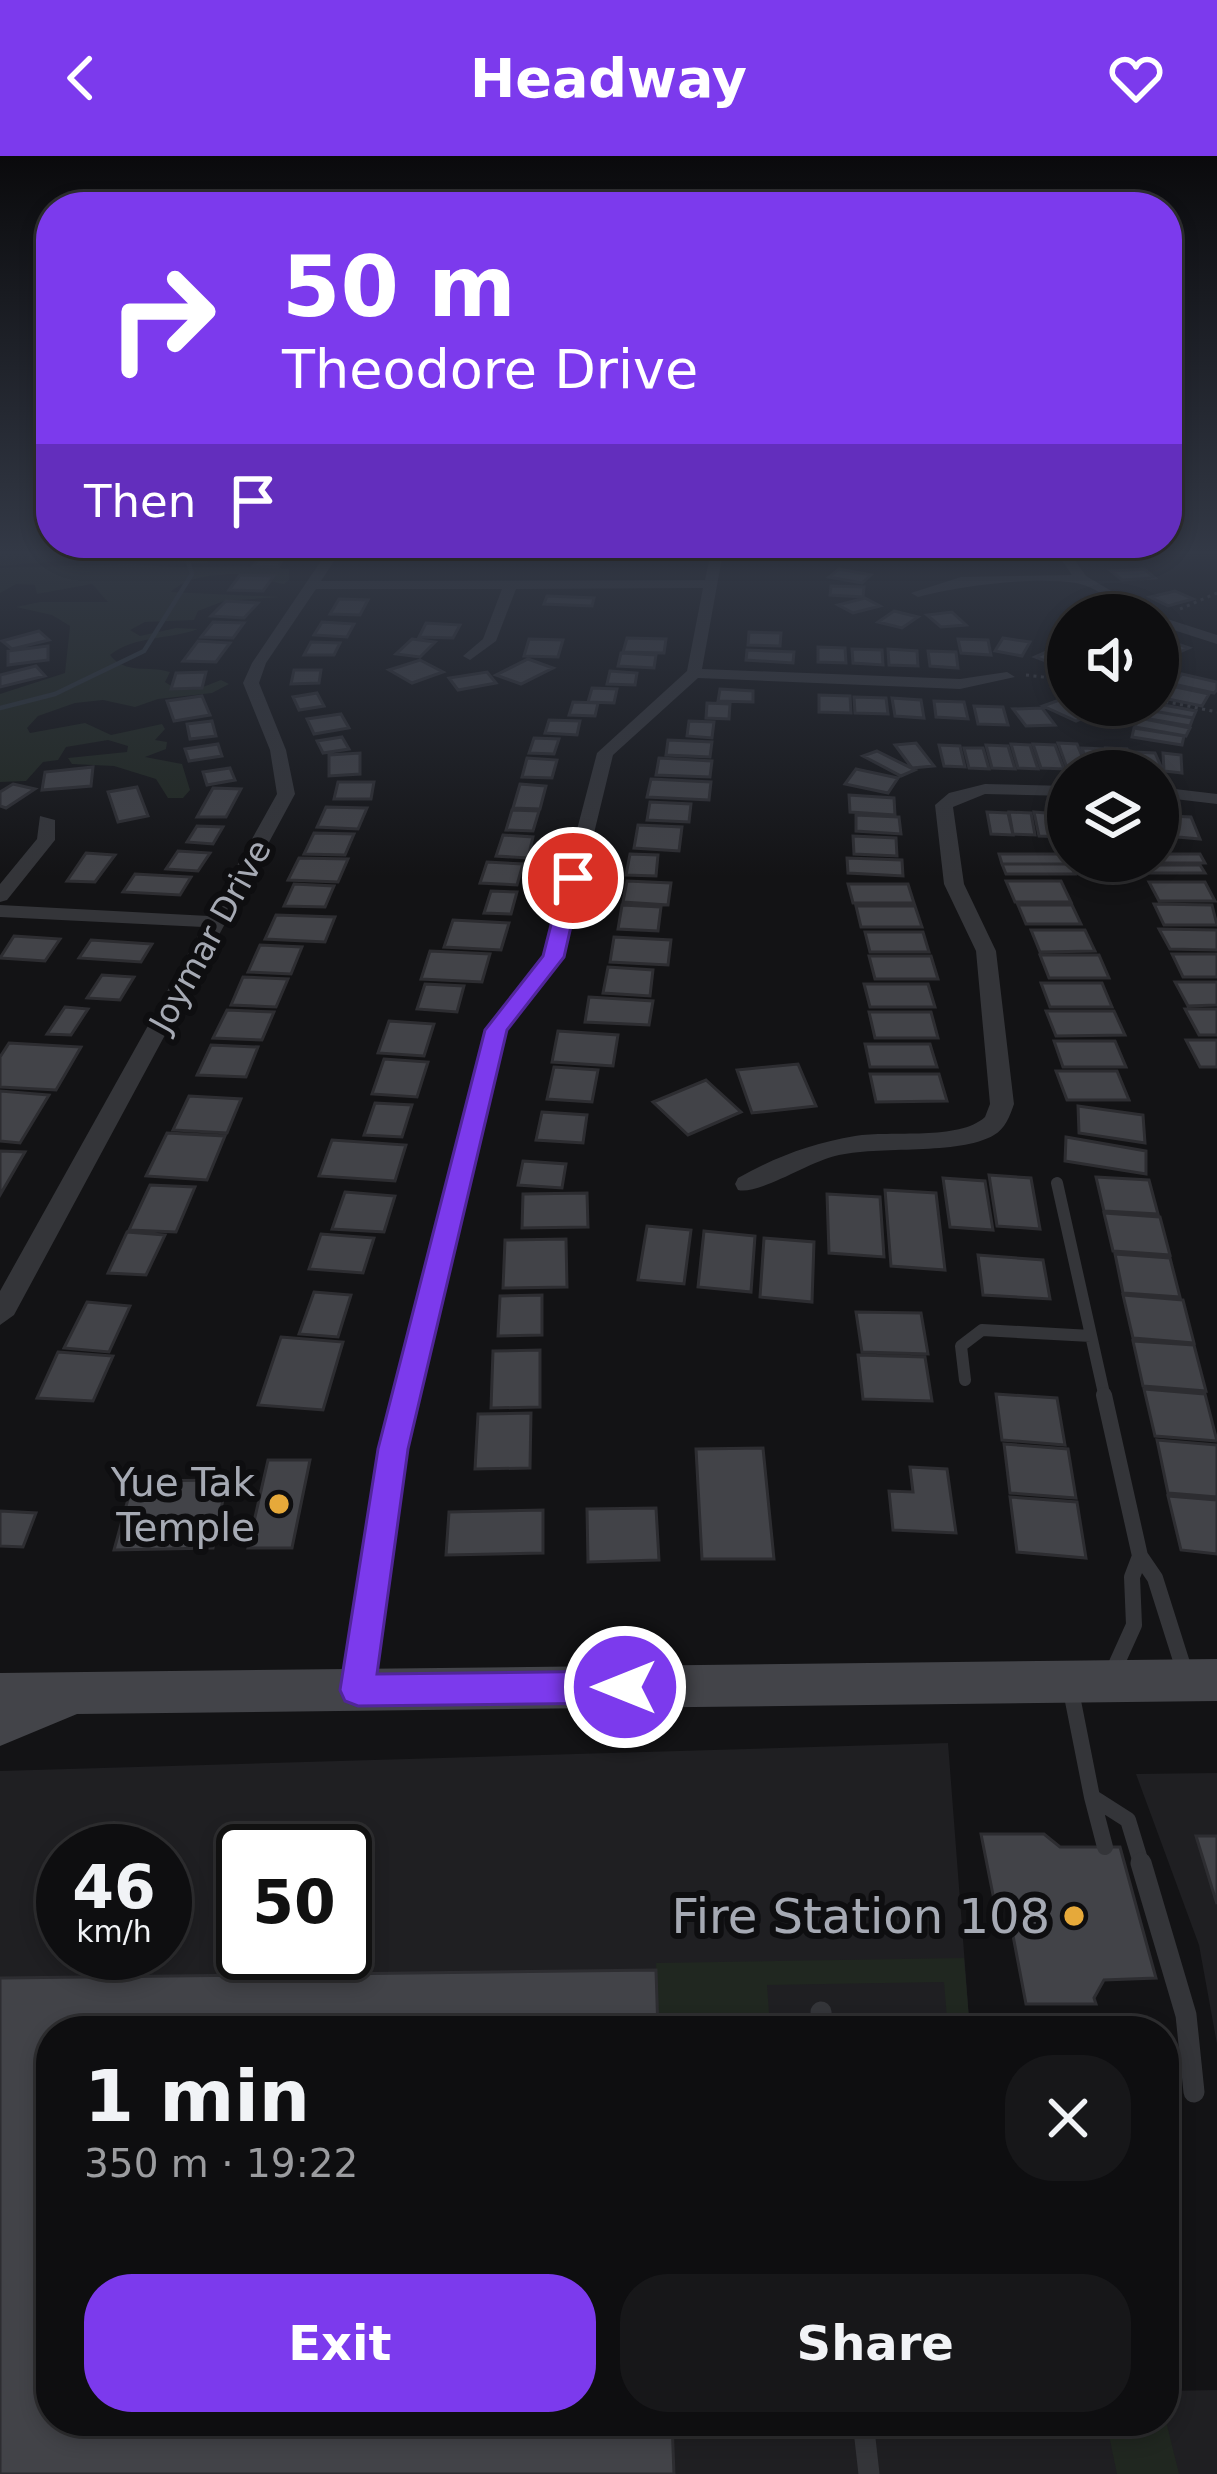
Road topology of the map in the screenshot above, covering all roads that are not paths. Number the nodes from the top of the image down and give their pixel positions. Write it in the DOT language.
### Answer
graph roads {
  1 [pos="265,660"];
  2 [pos="697,660"];
  3 [pos="694,673"];
  4 [pos="1007,677"];
  5 [pos="1047,791"];
  6 [pos="1179,794"];
  7 [pos="1217,799"];
  8 [pos="46,820"];
  9 [pos="0,896"];
  10 [pos="0,911"];
  11 [pos="215,922"];
  12 [pos="747,1184"];
  13 [pos="1057,1184"];
  14 [pos="0,1315"];
  15 [pos="1091,1336"];
  16 [pos="965,1380"];
  17 [pos="1140,1556"];
  18 [pos="1202,1680"];
  19 [pos="1088,1682"];
  20 [pos="358,1690"];
  21 [pos="84,1693"];
  22 [pos="0,1694"];
  23 [pos="0,1724"];
  24 [pos="1092,1797"];
  25 [pos="1105,1847"];
  26 [pos="1194,2092"];
  27 [pos="864,2436"];
  28 [pos="868,2474"];
  1 -- 11 [label="street, Joymar Drive"];
  2 -- 3 [label="street"];
  3 -- 4 [label="street"];
  3 -- 20 [label="street"];
  5 -- 12 [label="street"];
  6 -- 7 [label="street"];
  8 -- 9 [label="street"];
  10 -- 11 [label="street"];
  11 -- 14 [label="street, Joymar Drive"];
  13 -- 15 [label="lane"];
  15 -- 16 [label="lane"];
  15 -- 17 [label="lane"];
  17 -- 18 [label="lane"];
  17 -- 19 [label="lane"];
  18 -- 19 [label="main road"];
  19 -- 20 [label="main road"];
  19 -- 24 [label="lane"];
  20 -- 21 [label="main road"];
  21 -- 22 [label="main road"];
  21 -- 23 [label="main road"];
  24 -- 25 [label="lane"];
  24 -- 26 [label="lane"];
  27 -- 28 [label="lane"];
}
